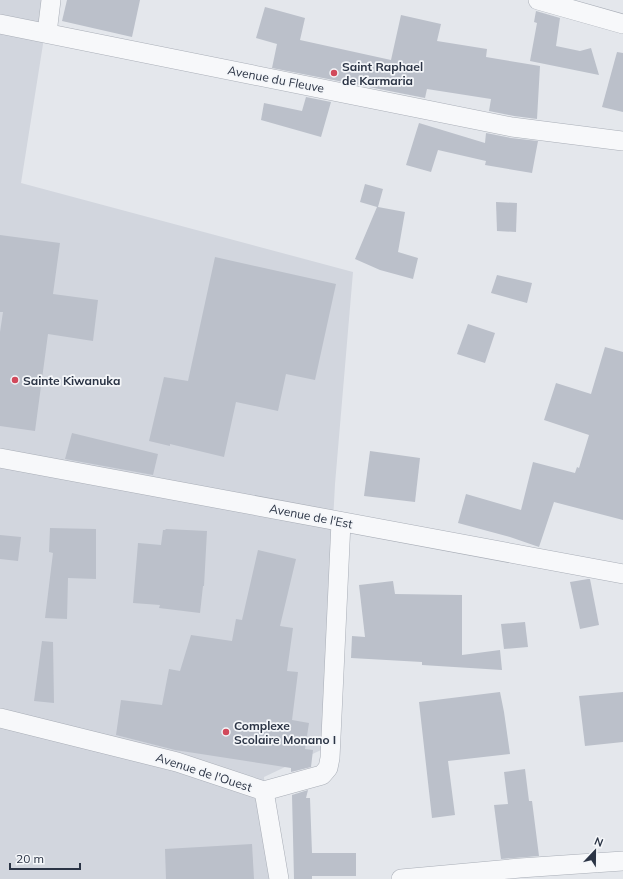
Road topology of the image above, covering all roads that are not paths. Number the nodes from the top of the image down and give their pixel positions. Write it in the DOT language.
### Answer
graph roads {
  1 [pos="51,0"];
  2 [pos="538,0"];
  3 [pos="0,24"];
  4 [pos="623,24"];
  5 [pos="47,33"];
  6 [pos="623,142"];
  7 [pos="0,458"];
  8 [pos="341,522"];
  9 [pos="623,574"];
  10 [pos="0,718"];
  11 [pos="264,791"];
  12 [pos="623,860"];
  13 [pos="279,879"];
  14 [pos="401,879"];
  1 -- 5 [label="street"];
  2 -- 4 [label="street"];
  3 -- 5 [label="street, Avenue du Fleuve"];
  5 -- 6 [label="street, Avenue du Fleuve"];
  7 -- 8 [label="street, Avenue de l'Est"];
  8 -- 9 [label="street, Avenue de l'Est"];
  8 -- 11 [label="street, Avenue de l'Ouest"];
  10 -- 11 [label="street, Avenue de l'Ouest"];
  11 -- 13 [label="street"];
  12 -- 14 [label="street"];
}
